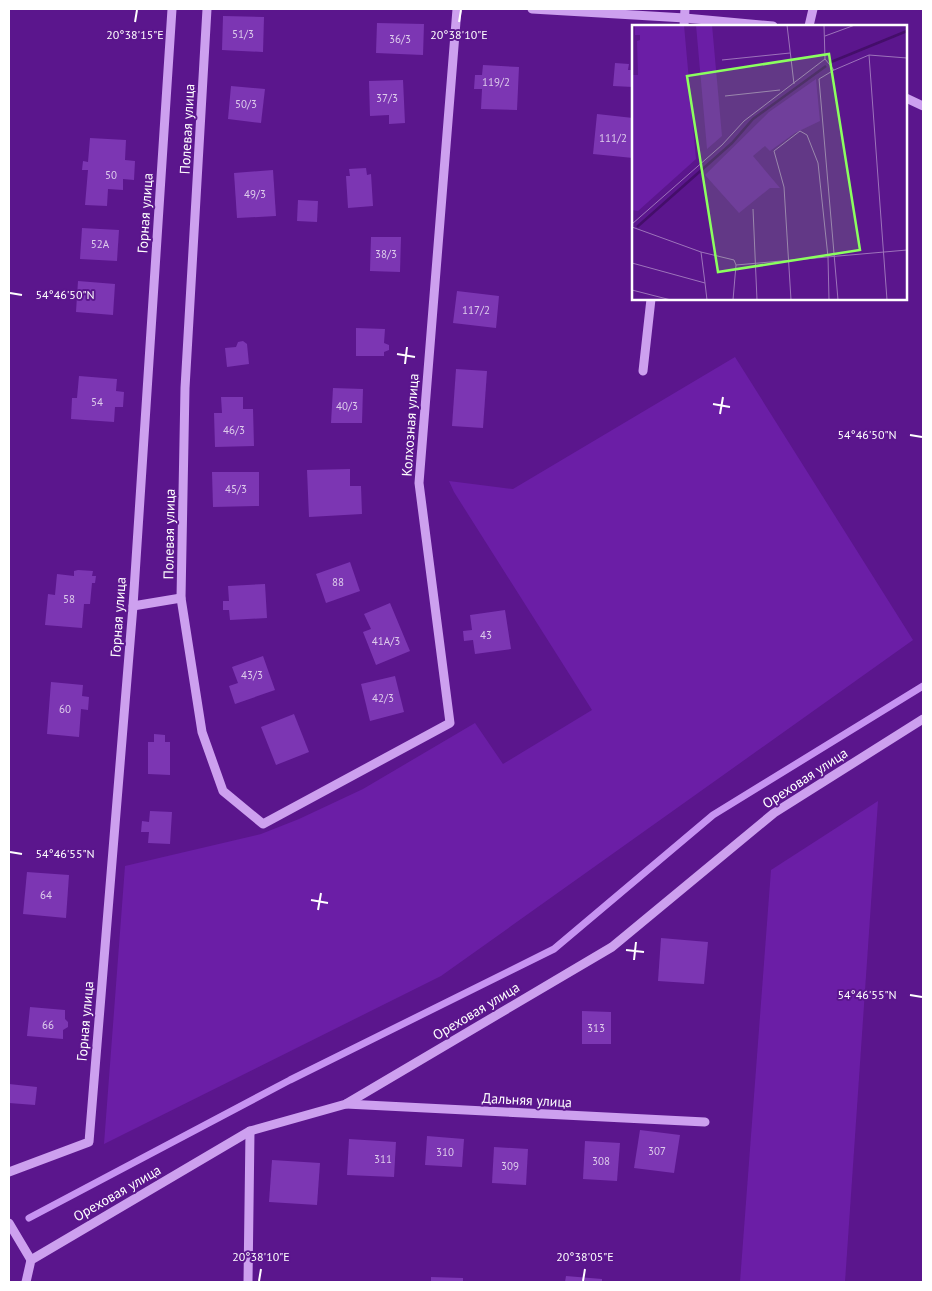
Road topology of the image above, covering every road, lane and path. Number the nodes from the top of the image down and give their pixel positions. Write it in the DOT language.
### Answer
graph roads {
  1 [pos="172,9"];
  2 [pos="207,9"];
  3 [pos="457,9"];
  4 [pos="532,9"];
  5 [pos="812,9"];
  6 [pos="684,18"];
  7 [pos="762,25"];
  8 [pos="809,25"];
  9 [pos="907,98"];
  10 [pos="923,106"];
  11 [pos="651,300"];
  12 [pos="643,371"];
  13 [pos="181,598"];
  14 [pos="133,606"];
  15 [pos="923,719"];
  16 [pos="450,723"];
  17 [pos="346,1104"];
  18 [pos="706,1122"];
  19 [pos="250,1131"];
  20 [pos="9,1172"];
  21 [pos="9,1223"];
  22 [pos="31,1260"];
  23 [pos="26,1282"];
  24 [pos="248,1282"];
  1 -- 14 [label="street, Горная улица"];
  2 -- 13 [label="street, Полевая улица"];
  3 -- 16 [label="street, Колхозная улица"];
  4 -- 6 [label="street"];
  5 -- 8 [label="street"];
  6 -- 7 [label="street"];
  9 -- 10 [label="street"];
  11 -- 12 [label="street"];
  13 -- 14 [label="street"];
  13 -- 16 [label="street, Полевая улица"];
  14 -- 20 [label="street, Горная улица"];
  15 -- 17 [label="street, Ореховая улица"];
  17 -- 18 [label="street, Дальняя улица"];
  17 -- 19 [label="street, Ореховая улица"];
  19 -- 22 [label="street, Ореховая улица"];
  19 -- 24 [label="street"];
  21 -- 22 [label="street"];
  22 -- 23 [label="street"];
}
